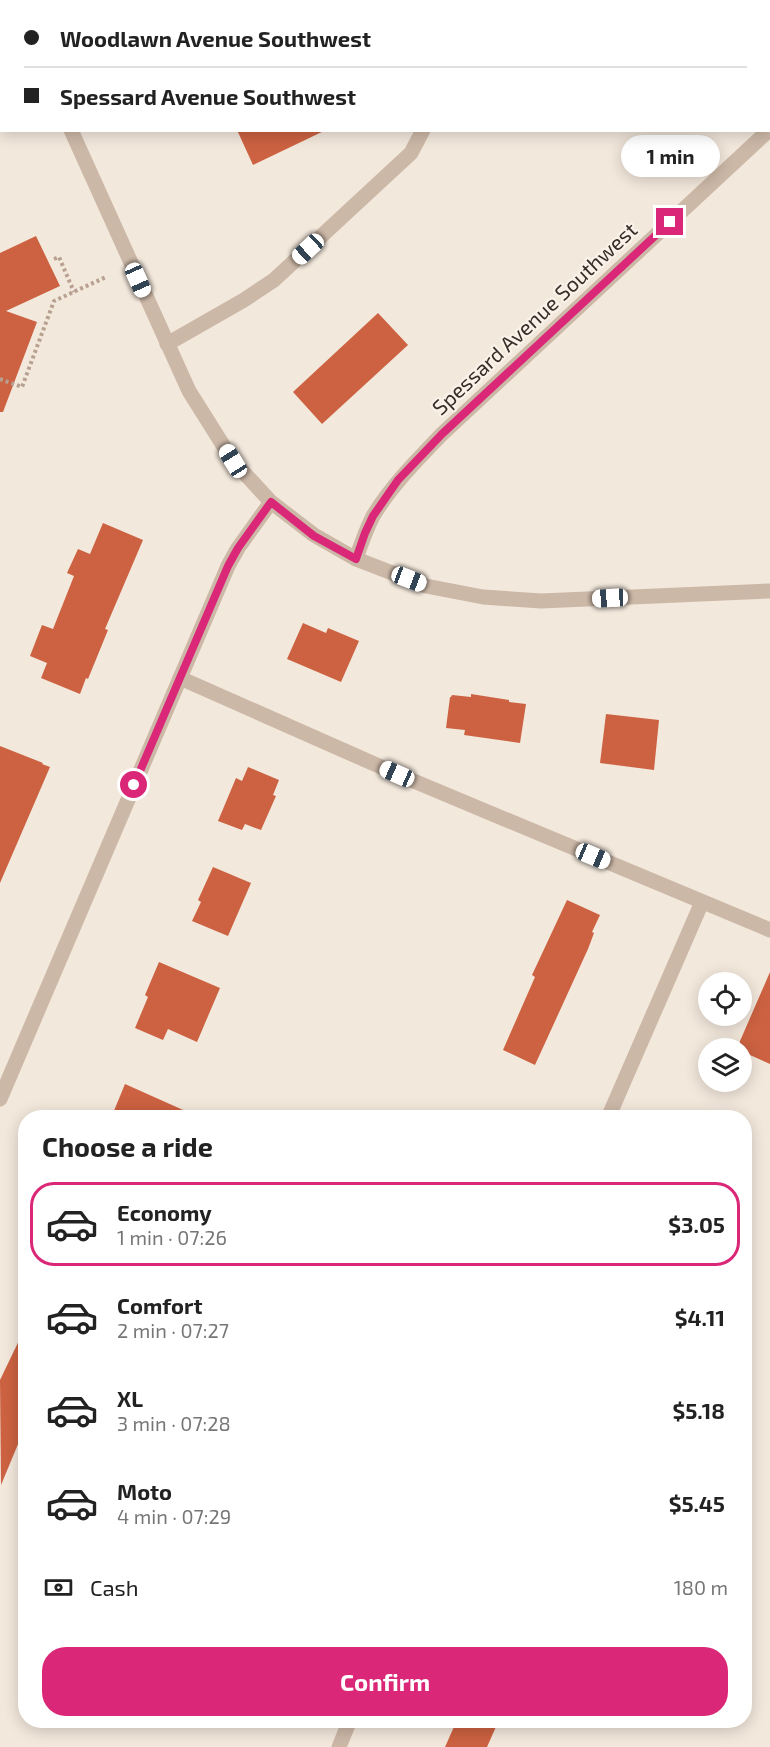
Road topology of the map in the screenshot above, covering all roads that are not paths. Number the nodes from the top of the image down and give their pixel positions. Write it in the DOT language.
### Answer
graph roads {
  1 [pos="72,132"];
  2 [pos="422,132"];
  3 [pos="767,132"];
  4 [pos="166,344"];
  5 [pos="271,502"];
  6 [pos="356,559"];
  7 [pos="770,591"];
  8 [pos="180,678"];
  9 [pos="702,902"];
  10 [pos="770,930"];
  11 [pos="2,1091"];
  12 [pos="611,1110"];
  13 [pos="347,1728"];
  14 [pos="339,1747"];
  1 -- 4 [label="street"];
  2 -- 4 [label="street"];
  3 -- 6 [label="street, Spessard Avenue Southwest"];
  4 -- 5 [label="street"];
  5 -- 6 [label="street"];
  5 -- 8 [label="street"];
  6 -- 7 [label="street"];
  8 -- 9 [label="street"];
  8 -- 11 [label="street"];
  9 -- 10 [label="street"];
  9 -- 12 [label="street"];
  13 -- 14 [label="street"];
}
